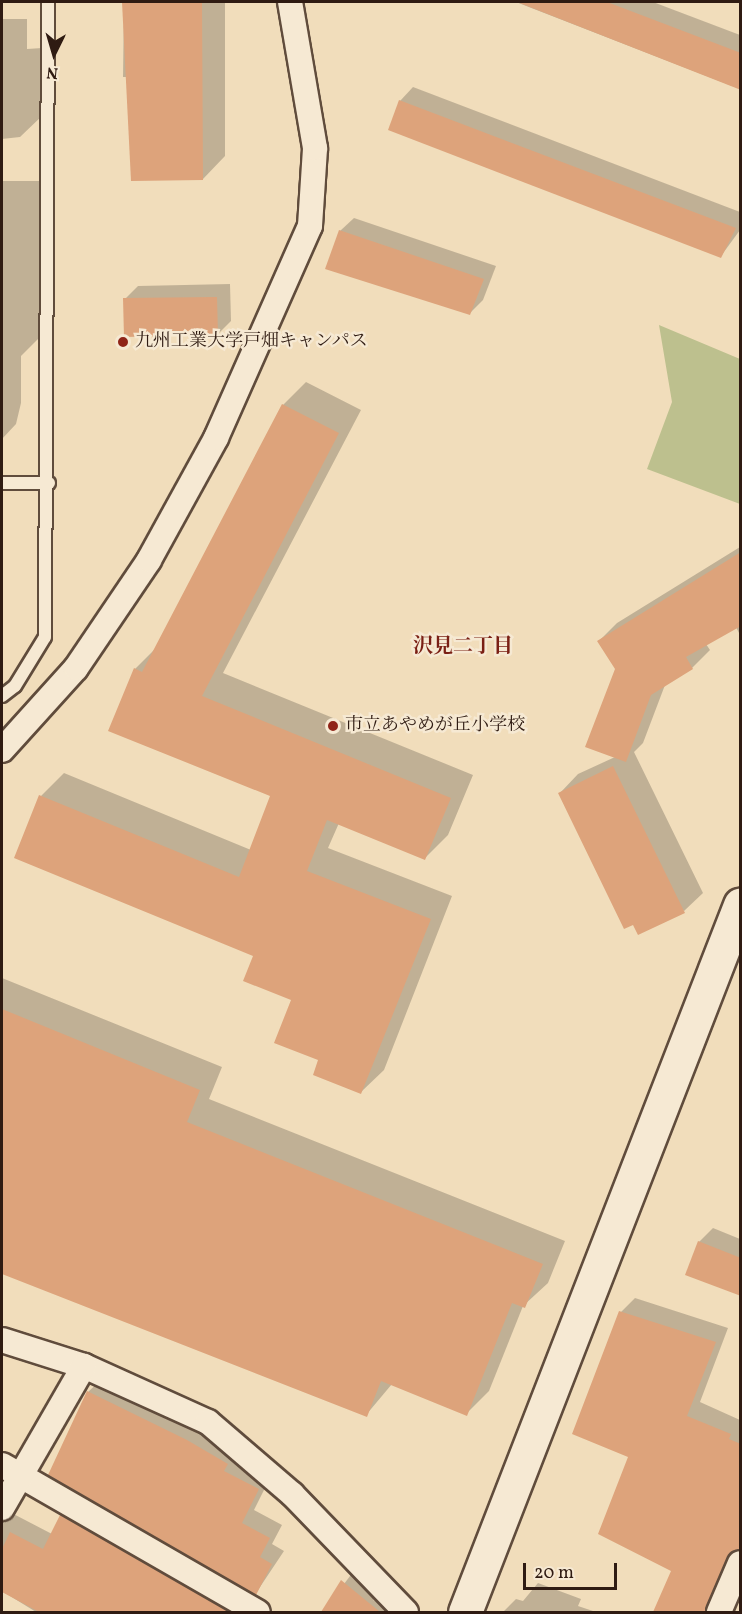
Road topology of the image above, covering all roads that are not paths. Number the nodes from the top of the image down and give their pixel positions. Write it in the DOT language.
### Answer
graph roads {
  1 [pos="48,2"];
  2 [pos="290,2"];
  3 [pos="2,483"];
  4 [pos="49,483"];
  5 [pos="2,696"];
  6 [pos="2,750"];
  7 [pos="739,914"];
  8 [pos="2,1340"];
  9 [pos="84,1366"];
  10 [pos="11,1470"];
  11 [pos="2,1508"];
  12 [pos="741,1563"];
  13 [pos="258,1612"];
  14 [pos="406,1612"];
  15 [pos="465,1612"];
  16 [pos="719,1612"];
  1 -- 4 [label="lane"];
  2 -- 6 [label="street"];
  3 -- 4 [label="lane"];
  4 -- 5 [label="lane"];
  7 -- 15 [label="street"];
  8 -- 9 [label="street"];
  9 -- 10 [label="street"];
  9 -- 14 [label="street"];
  10 -- 11 [label="street"];
  10 -- 13 [label="street"];
  12 -- 16 [label="street"];
}
